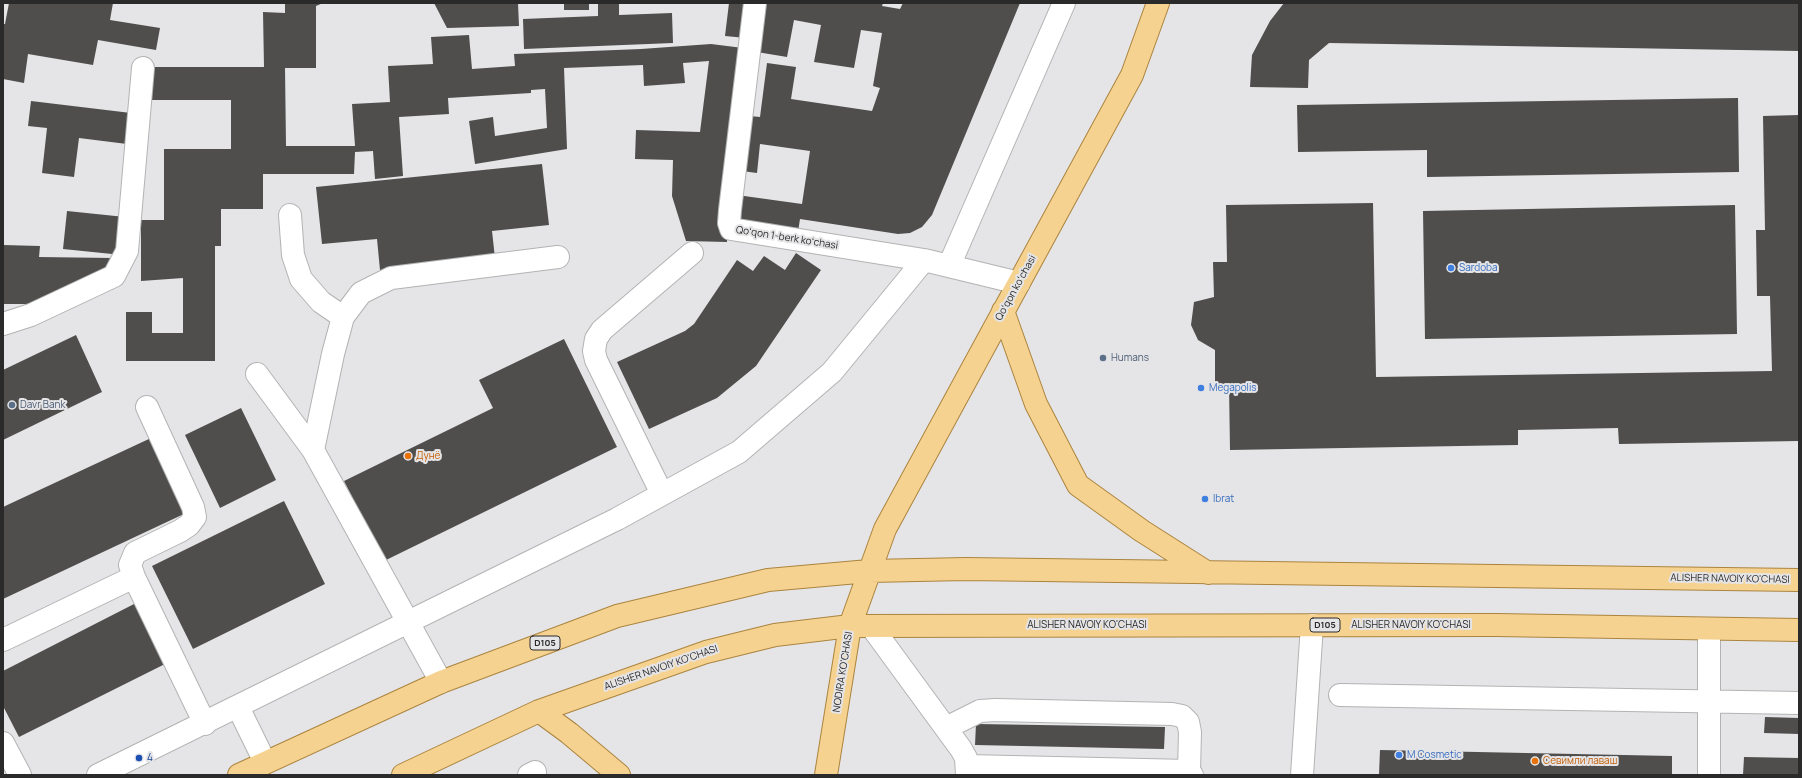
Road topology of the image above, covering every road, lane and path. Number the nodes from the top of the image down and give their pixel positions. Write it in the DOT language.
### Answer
graph roads {
  1 [pos="756,3"];
  2 [pos="1064,3"];
  3 [pos="1158,3"];
  4 [pos="143,68"];
  5 [pos="290,215"];
  6 [pos="692,253"];
  7 [pos="558,256"];
  8 [pos="924,260"];
  9 [pos="949,266"];
  10 [pos="1019,283"];
  11 [pos="1003,311"];
  12 [pos="343,317"];
  13 [pos="3,324"];
  14 [pos="257,374"];
  15 [pos="147,407"];
  16 [pos="313,450"];
  17 [pos="662,494"];
  18 [pos="869,571"];
  19 [pos="1208,573"];
  20 [pos="134,577"];
  21 [pos="1799,580"];
  22 [pos="407,621"];
  23 [pos="1312,625"];
  24 [pos="861,626"];
  25 [pos="1709,629"];
  26 [pos="1799,630"];
  27 [pos="3,640"];
  28 [pos="441,682"];
  29 [pos="1340,695"];
  30 [pos="1710,701"];
  31 [pos="1799,703"];
  32 [pos="238,707"];
  33 [pos="538,711"];
  34 [pos="205,724"];
  35 [pos="946,728"];
  36 [pos="3,743"];
  37 [pos="265,762"];
  38 [pos="967,771"];
  39 [pos="1190,773"];
  40 [pos="20,775"];
  41 [pos="98,775"];
  42 [pos="238,775"];
  43 [pos="403,775"];
  44 [pos="619,775"];
  45 [pos="826,775"];
  46 [pos="1302,775"];
  47 [pos="1709,775"];
  1 -- 8 [label="street, Qoʻqon 1-berk koʻchasi"];
  2 -- 9 [label="street"];
  3 -- 10 [label="main road, Qoʻqon koʻchasi"];
  4 -- 13 [label="street"];
  5 -- 12 [label="street"];
  6 -- 17 [label="street"];
  7 -- 12 [label="street"];
  8 -- 9 [label="street, Qoʻqon 1-berk koʻchasi"];
  8 -- 17 [label="street"];
  9 -- 10 [label="street, Qoʻqon 1-berk koʻchasi"];
  10 -- 11 [label="main road, Qoʻqon koʻchasi"];
  11 -- 18 [label="main road, Qoʻqon koʻchasi"];
  11 -- 19 [label="main road"];
  12 -- 16 [label="street"];
  14 -- 16 [label="street"];
  15 -- 20 [label="street"];
  16 -- 22 [label="street"];
  17 -- 22 [label="street"];
  18 -- 19 [label="main road, ALISHER NAVOIY KO'CHASI / D105"];
  18 -- 24 [label="main road, NODIRA KO'CHASI"];
  18 -- 28 [label="main road, D105"];
  19 -- 21 [label="main road, ALISHER NAVOIY KO'CHASI / D105"];
  20 -- 27 [label="street"];
  20 -- 34 [label="street"];
  22 -- 28 [label="street"];
  22 -- 32 [label="street"];
  23 -- 24 [label="main road, ALISHER NAVOIY KO'CHASI / D105"];
  23 -- 25 [label="main road, ALISHER NAVOIY KO'CHASI / D105"];
  23 -- 46 [label="street"];
  24 -- 33 [label="main road, ALISHER NAVOIY KO'CHASI / D105"];
  24 -- 35 [label="street"];
  24 -- 45 [label="main road, NODIRA KO'CHASI"];
  25 -- 26 [label="main road, ALISHER NAVOIY KO'CHASI / D105"];
  25 -- 30 [label="street"];
  28 -- 37 [label="main road, D105"];
  29 -- 30 [label="street"];
  30 -- 31 [label="street"];
  30 -- 47 [label="street"];
  32 -- 34 [label="street"];
  32 -- 37 [label="street"];
  33 -- 43 [label="main road, ALISHER NAVOIY KO'CHASI / D105"];
  33 -- 44 [label="main road"];
  34 -- 41 [label="street"];
  35 -- 38 [label="street"];
  35 -- 39 [label="street"];
  36 -- 40 [label="street"];
  37 -- 42 [label="main road, D105"];
  38 -- 39 [label="street"];
}
